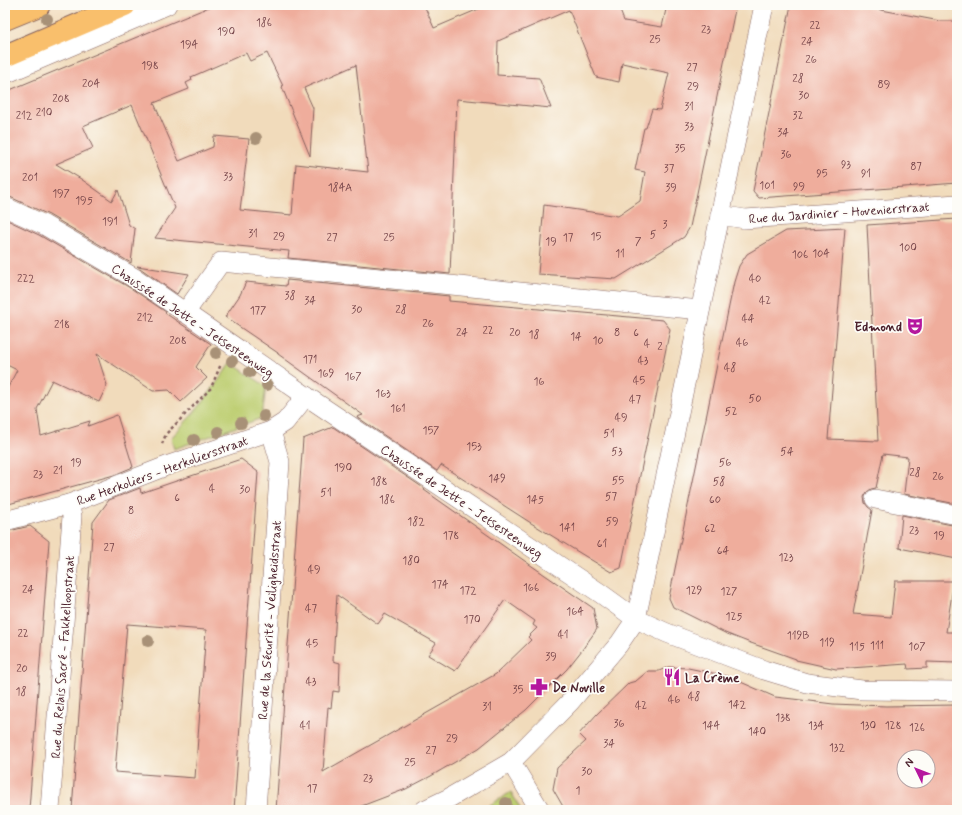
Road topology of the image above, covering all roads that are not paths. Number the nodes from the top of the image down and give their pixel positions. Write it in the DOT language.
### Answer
graph roads {
  1 [pos="39,5"];
  2 [pos="125,5"];
  3 [pos="167,5"];
  4 [pos="764,5"];
  5 [pos="5,19"];
  6 [pos="5,56"];
  7 [pos="5,74"];
  8 [pos="957,204"];
  9 [pos="5,207"];
  10 [pos="720,215"];
  11 [pos="700,310"];
  12 [pos="185,313"];
  13 [pos="306,396"];
  14 [pos="271,431"];
  15 [pos="875,499"];
  16 [pos="69,504"];
  17 [pos="957,515"];
  18 [pos="5,521"];
  19 [pos="636,619"];
  20 [pos="957,691"];
  21 [pos="511,762"];
  22 [pos="50,810"];
  23 [pos="256,810"];
  24 [pos="424,810"];
  25 [pos="540,810"];
  1 -- 5 [label="main road"];
  2 -- 6 [label="main road"];
  3 -- 7 [label="street"];
  4 -- 10 [label="street"];
  8 -- 10 [label="street, Rue du Jardinier - Hovenierstraat"];
  9 -- 12 [label="street, Chaussée de Jette - Jetsesteenweg"];
  10 -- 11 [label="street"];
  11 -- 12 [label="street"];
  11 -- 19 [label="street"];
  12 -- 13 [label="street, Chaussée de Jette - Jetsesteenweg"];
  13 -- 14 [label="street, Rue Herkoliers - Herkoliersstraat"];
  13 -- 19 [label="street, Chaussée de Jette - Jetsesteenweg"];
  14 -- 16 [label="street, Rue Herkoliers - Herkoliersstraat"];
  14 -- 23 [label="street, Rue de la Sécurité - Veiligheidsstraat"];
  15 -- 17 [label="street"];
  16 -- 18 [label="street, Rue Herkoliers - Herkoliersstraat"];
  16 -- 22 [label="street, Rue du Relais Sacré - Fakkelloopstraat"];
  19 -- 20 [label="street, Chaussée de Jette - Jetsesteenweg"];
  19 -- 21 [label="street"];
  21 -- 24 [label="street"];
  21 -- 25 [label="street"];
}
